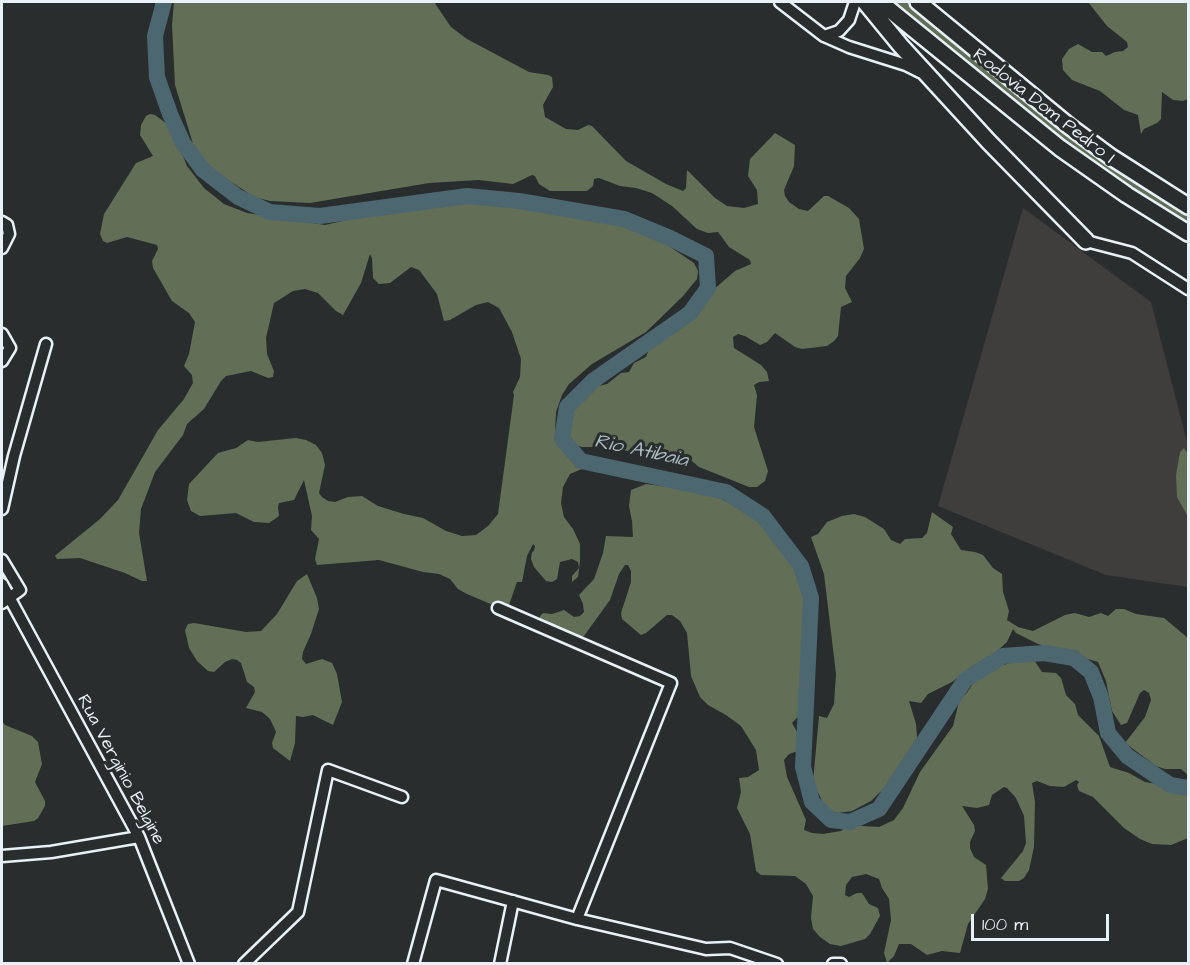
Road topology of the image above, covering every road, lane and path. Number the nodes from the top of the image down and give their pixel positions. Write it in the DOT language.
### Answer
graph roads {
  1 [pos="780,2"];
  2 [pos="855,2"];
  3 [pos="865,2"];
  4 [pos="880,2"];
  5 [pos="918,2"];
  6 [pos="824,36"];
  7 [pos="929,76"];
  8 [pos="1188,206"];
  9 [pos="2,222"];
  10 [pos="1188,233"];
  11 [pos="1086,241"];
  12 [pos="2,248"];
  13 [pos="1188,289"];
  14 [pos="2,334"];
  15 [pos="46,344"];
  16 [pos="2,360"];
  17 [pos="2,453"];
  18 [pos="14,456"];
  19 [pos="2,509"];
  20 [pos="2,560"];
  21 [pos="2,584"];
  22 [pos="5,600"];
  23 [pos="498,608"];
  24 [pos="402,797"];
  25 [pos="139,837"];
  26 [pos="2,856"];
  27 [pos="513,901"];
  28 [pos="577,919"];
  29 [pos="189,963"];
  30 [pos="244,963"];
  31 [pos="413,963"];
  32 [pos="500,963"];
  33 [pos="777,963"];
  34 [pos="833,963"];
  35 [pos="841,963"];
  1 -- 6 [label="street"];
  2 -- 6 [label="street"];
  3 -- 7 [label="highway"];
  4 -- 10 [label="highway, Rodovia Dom Pedro I"];
  5 -- 8 [label="highway, Rodovia Dom Pedro I"];
  6 -- 7 [label="street"];
  7 -- 11 [label="highway"];
  9 -- 12 [label="street"];
  11 -- 13 [label="street"];
  14 -- 16 [label="street"];
  15 -- 18 [label="street"];
  17 -- 18 [label="street"];
  18 -- 19 [label="street"];
  20 -- 22 [label="street"];
  21 -- 22 [label="street, Rua Verginio Belgine"];
  22 -- 25 [label="street, Rua Verginio Belgine"];
  23 -- 28 [label="street"];
  24 -- 30 [label="street"];
  25 -- 26 [label="street"];
  25 -- 29 [label="street, Rua Verginio Belgine"];
  27 -- 28 [label="street"];
  27 -- 31 [label="street"];
  27 -- 32 [label="street"];
  28 -- 33 [label="street"];
  34 -- 35 [label="street"];
}
